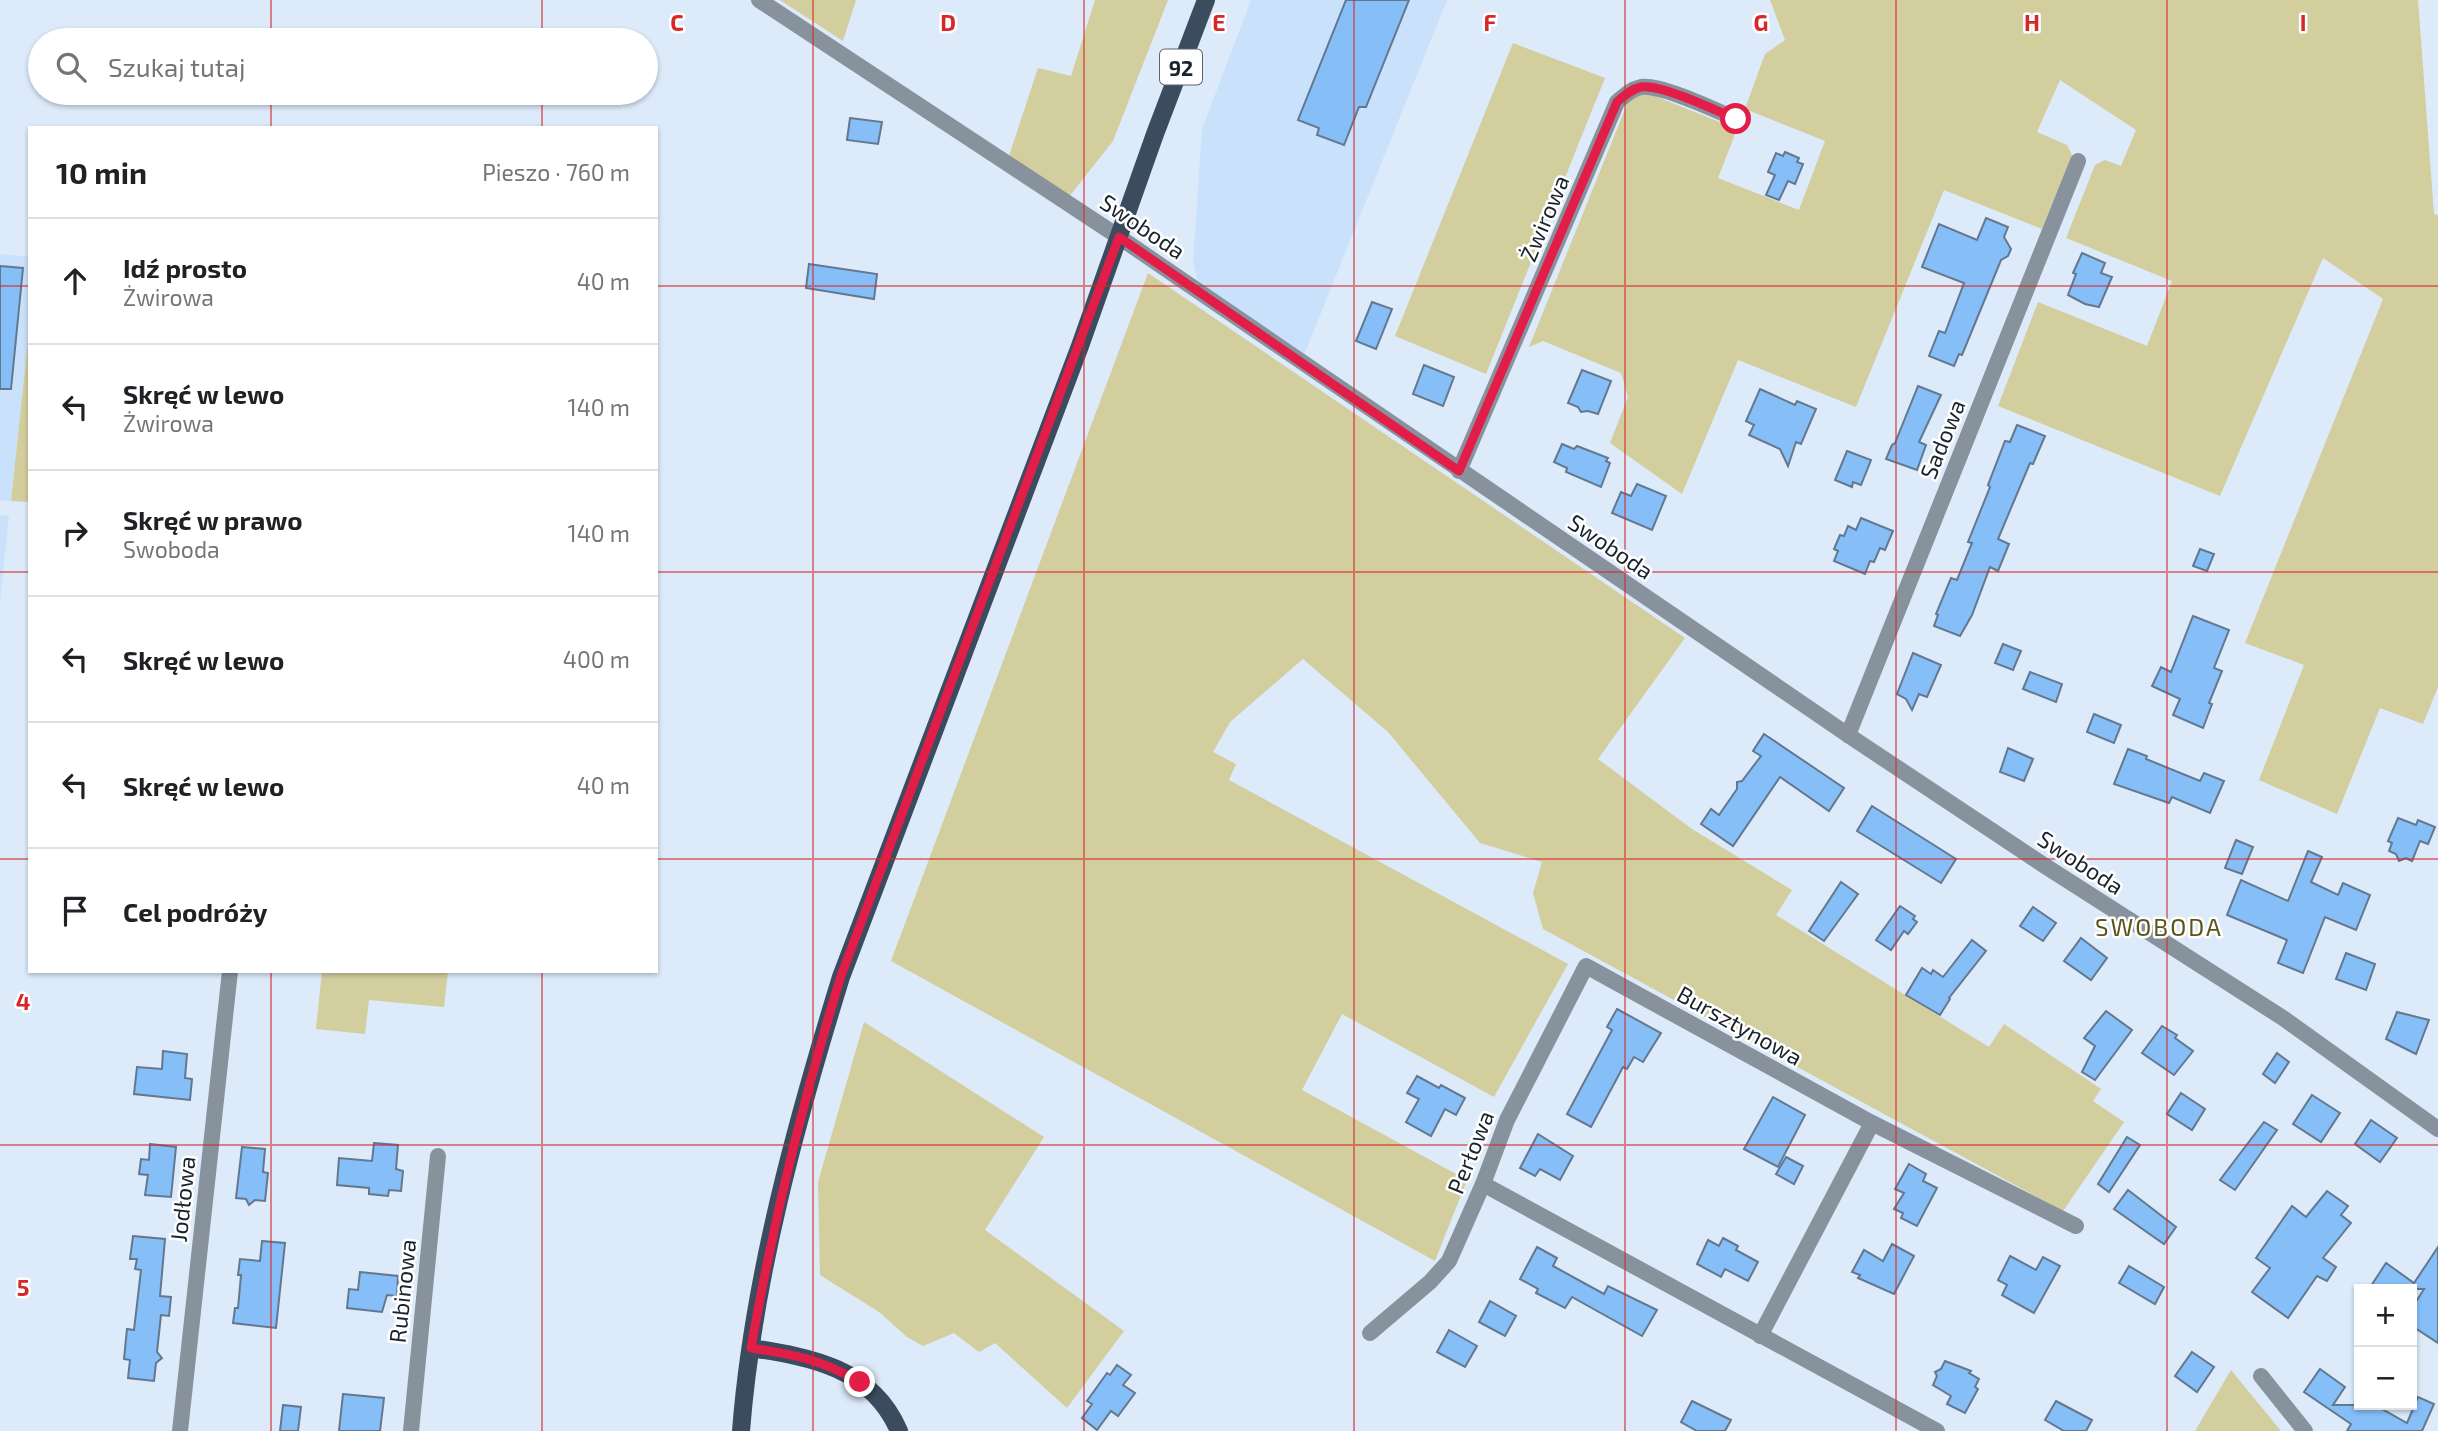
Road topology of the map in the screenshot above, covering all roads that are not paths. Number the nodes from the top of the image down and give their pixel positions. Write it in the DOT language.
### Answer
graph roads {
  1 [pos="759,0"];
  2 [pos="1206,0"];
  3 [pos="1736,119"];
  4 [pos="2078,160"];
  5 [pos="1119,237"];
  6 [pos="1459,471"];
  7 [pos="1848,734"];
  8 [pos="1586,966"];
  9 [pos="230,973"];
  10 [pos="1872,1123"];
  11 [pos="2438,1129"];
  12 [pos="438,1156"];
  13 [pos="1483,1184"];
  14 [pos="2076,1226"];
  15 [pos="1370,1333"];
  16 [pos="1760,1336"];
  17 [pos="751,1348"];
  18 [pos="2261,1376"];
  19 [pos="180,1431"];
  20 [pos="411,1431"];
  21 [pos="741,1431"];
  22 [pos="899,1431"];
  23 [pos="1937,1431"];
  24 [pos="2305,1431"];
  1 -- 5 [label="street, Swoboda"];
  2 -- 5 [label="main road, 92"];
  3 -- 6 [label="street, Żwirowa"];
  4 -- 7 [label="street, Sadowa"];
  5 -- 6 [label="street, Swoboda"];
  5 -- 17 [label="main road, 92"];
  6 -- 7 [label="street, Swoboda"];
  7 -- 11 [label="street, Swoboda"];
  8 -- 10 [label="street, Bursztynowa"];
  8 -- 13 [label="street, Perłowa"];
  9 -- 19 [label="street, Jodłowa"];
  10 -- 14 [label="street, Bursztynowa"];
  10 -- 16 [label="street"];
  12 -- 20 [label="street, Rubinowa"];
  13 -- 15 [label="street, Perłowa"];
  13 -- 16 [label="street"];
  16 -- 23 [label="street"];
  17 -- 21 [label="main road, 92"];
  17 -- 22 [label="main road"];
  18 -- 24 [label="street"];
}
